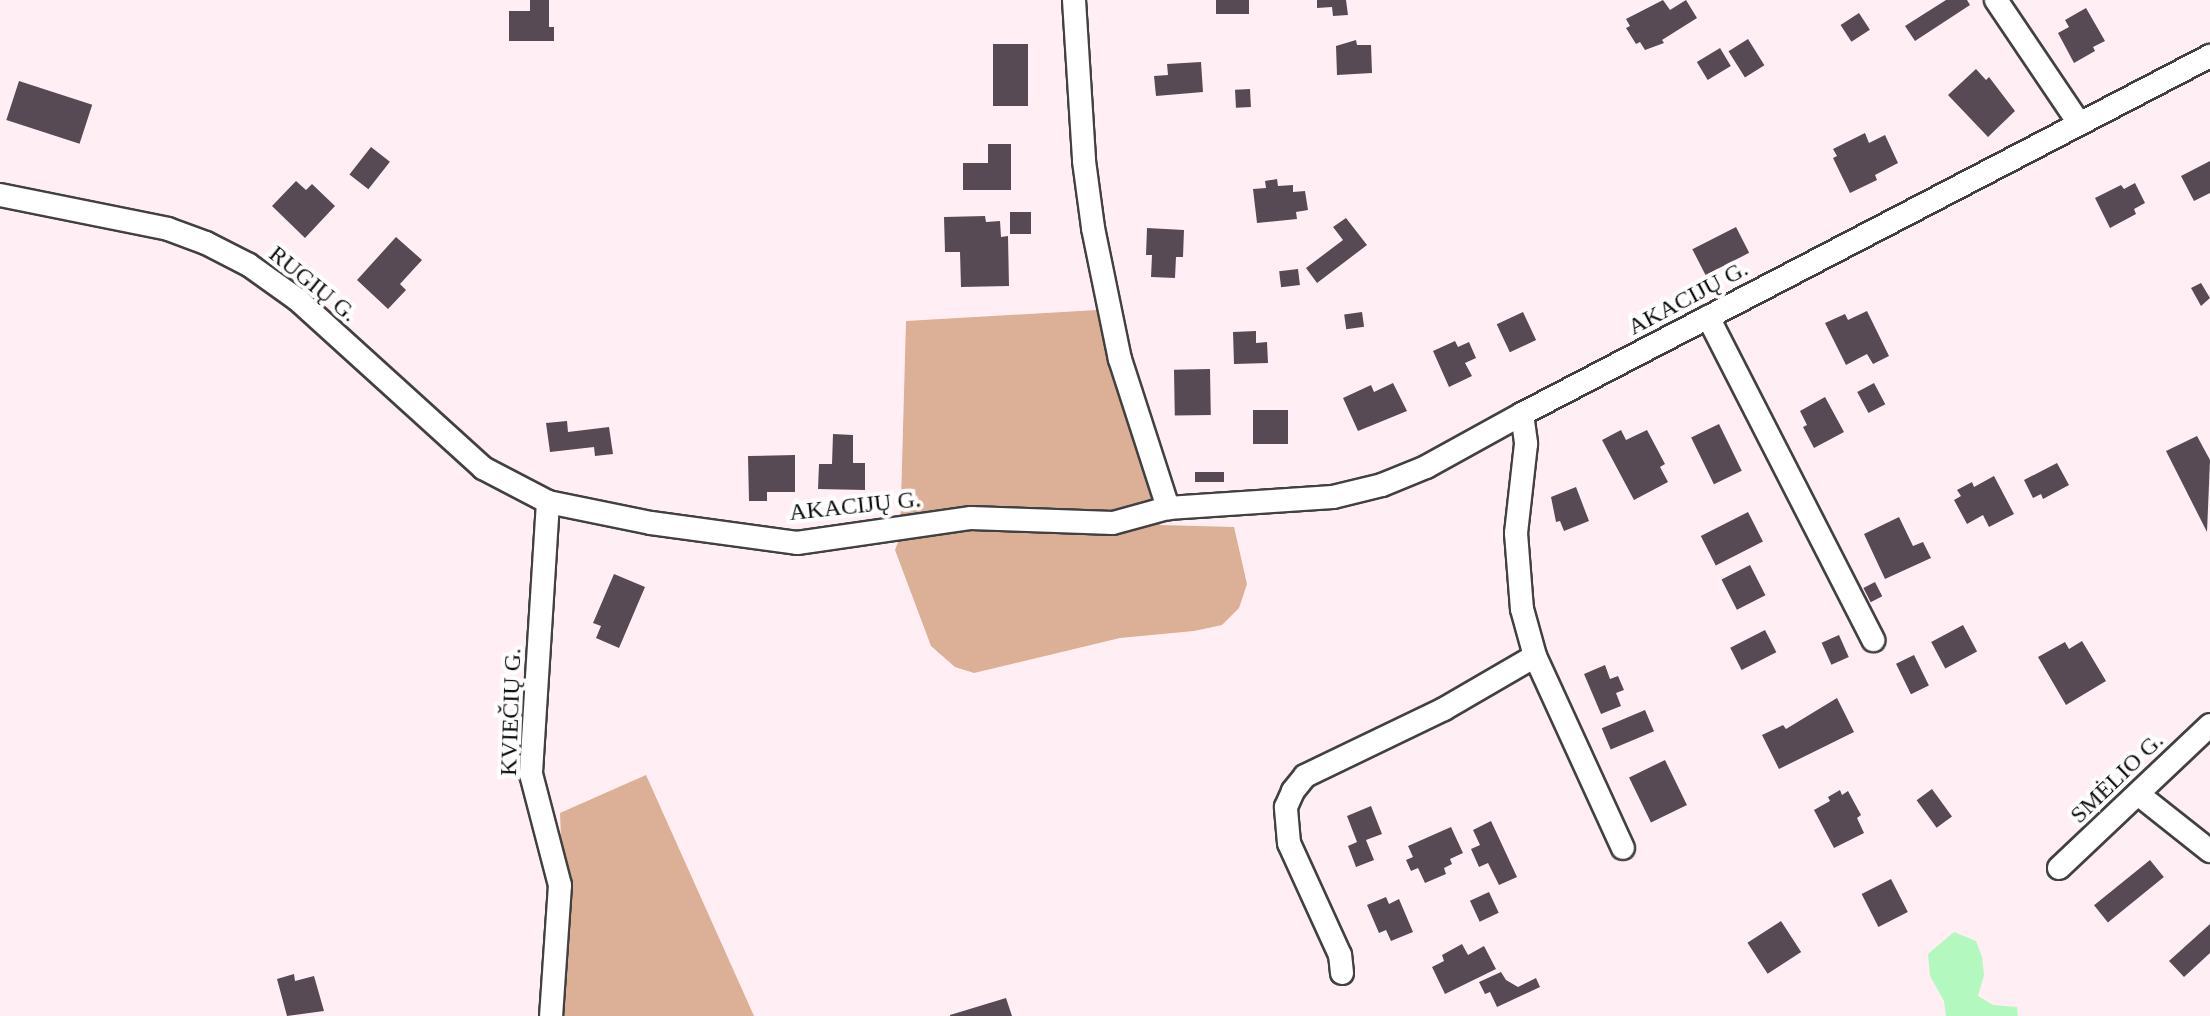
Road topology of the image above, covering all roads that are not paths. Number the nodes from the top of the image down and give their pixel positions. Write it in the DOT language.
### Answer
graph roads {
  1 [pos="1074,0"];
  2 [pos="1996,0"];
  3 [pos="2210,56"];
  4 [pos="2079,123"];
  5 [pos="0,195"];
  6 [pos="1708,317"];
  7 [pos="1522,414"];
  8 [pos="548,502"];
  9 [pos="1168,508"];
  10 [pos="1873,640"];
  11 [pos="1535,656"];
  12 [pos="2210,725"];
  13 [pos="2138,794"];
  14 [pos="1623,848"];
  15 [pos="2210,851"];
  16 [pos="2059,868"];
  17 [pos="1342,973"];
  18 [pos="551,1016"];
  1 -- 9 [label="street"];
  2 -- 4 [label="street"];
  3 -- 4 [label="street, AKACIJŲ G."];
  4 -- 6 [label="street, AKACIJŲ G."];
  5 -- 8 [label="street, RUGIŲ G."];
  6 -- 7 [label="street, AKACIJŲ G."];
  6 -- 10 [label="street"];
  7 -- 9 [label="street, AKACIJŲ G."];
  7 -- 11 [label="street"];
  8 -- 9 [label="street, AKACIJŲ G."];
  8 -- 18 [label="street, KVIEČIŲ G."];
  11 -- 14 [label="street"];
  11 -- 17 [label="street"];
  12 -- 13 [label="street, SMĖLIO G."];
  13 -- 15 [label="street"];
  13 -- 16 [label="street, SMĖLIO G."];
}
